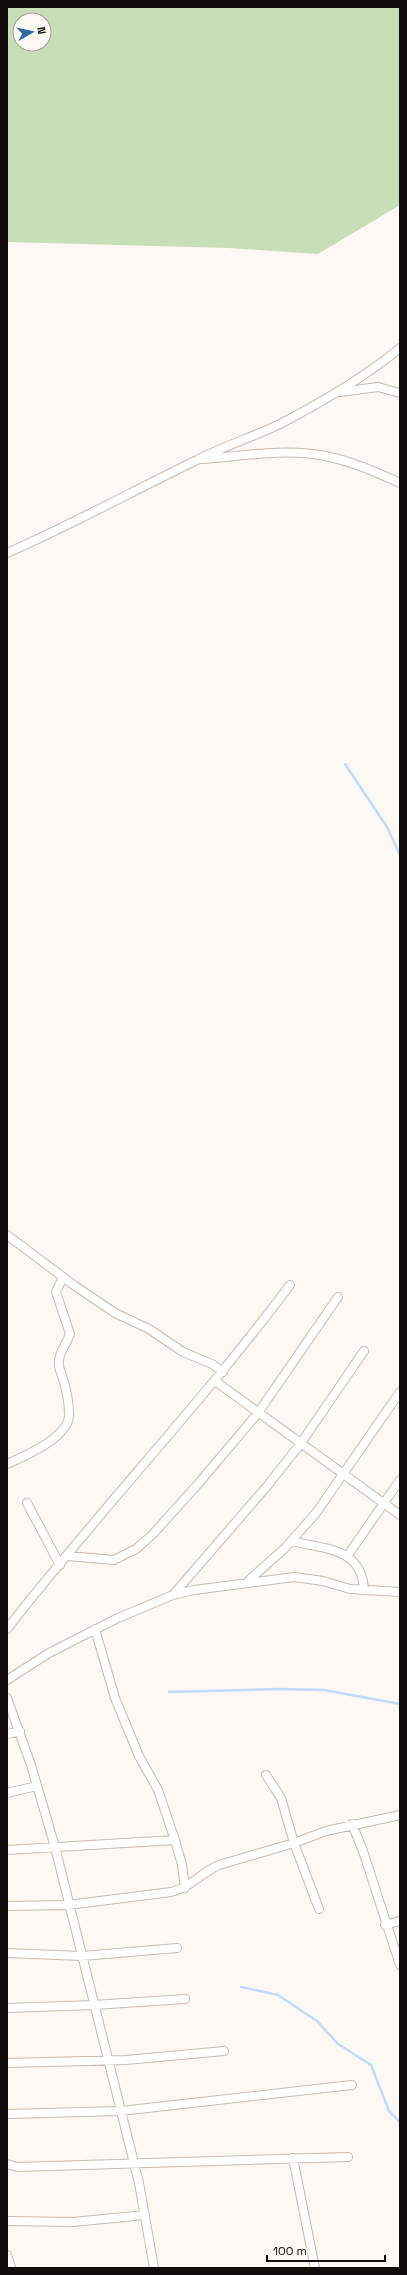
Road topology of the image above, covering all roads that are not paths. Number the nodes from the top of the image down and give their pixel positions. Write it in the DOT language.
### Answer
graph roads {
  1 [pos="400,348"];
  2 [pos="338,392"];
  3 [pos="400,393"];
  4 [pos="197,459"];
  5 [pos="400,483"];
  6 [pos="7,554"];
  7 [pos="7,1235"];
  8 [pos="63,1278"];
  9 [pos="290,1285"];
  10 [pos="338,1297"];
  11 [pos="364,1351"];
  12 [pos="223,1372"];
  13 [pos="215,1382"];
  14 [pos="400,1392"];
  15 [pos="258,1413"];
  16 [pos="301,1443"];
  17 [pos="7,1464"];
  18 [pos="344,1474"];
  19 [pos="400,1480"];
  20 [pos="383,1502"];
  21 [pos="27,1503"];
  22 [pos="400,1515"];
  23 [pos="291,1541"];
  24 [pos="348,1555"];
  25 [pos="68,1556"];
  26 [pos="60,1565"];
  27 [pos="247,1582"];
  28 [pos="364,1590"];
  29 [pos="400,1592"];
  30 [pos="172,1596"];
  31 [pos="7,1629"];
  32 [pos="95,1630"];
  33 [pos="7,1680"];
  34 [pos="7,1698"];
  35 [pos="20,1731"];
  36 [pos="7,1734"];
  37 [pos="266,1775"];
  38 [pos="38,1786"];
  39 [pos="7,1793"];
  40 [pos="400,1815"];
  41 [pos="352,1824"];
  42 [pos="175,1840"];
  43 [pos="294,1843"];
  44 [pos="55,1847"];
  45 [pos="7,1850"];
  46 [pos="185,1888"];
  47 [pos="68,1905"];
  48 [pos="7,1906"];
  49 [pos="318,1909"];
  50 [pos="400,1921"];
  51 [pos="386,1925"];
  52 [pos="177,1948"];
  53 [pos="7,1953"];
  54 [pos="82,1956"];
  55 [pos="400,1965"];
  56 [pos="185,1999"];
  57 [pos="94,2006"];
  58 [pos="7,2008"];
  59 [pos="224,2051"];
  60 [pos="108,2059"];
  61 [pos="7,2063"];
  62 [pos="352,2085"];
  63 [pos="121,2111"];
  64 [pos="7,2114"];
  65 [pos="348,2157"];
  66 [pos="293,2158"];
  67 [pos="134,2163"];
  68 [pos="7,2164"];
  69 [pos="145,2214"];
  70 [pos="7,2221"];
  71 [pos="7,2255"];
  72 [pos="11,2268"];
  73 [pos="154,2268"];
  74 [pos="315,2268"];
  1 -- 2 [label="street"];
  2 -- 3 [label="street"];
  2 -- 4 [label="street"];
  4 -- 5 [label="street"];
  4 -- 6 [label="street"];
  7 -- 8 [label="street"];
  8 -- 12 [label="street"];
  8 -- 17 [label="street"];
  9 -- 12 [label="street"];
  10 -- 15 [label="street"];
  11 -- 16 [label="street"];
  12 -- 13 [label="street"];
  13 -- 15 [label="street"];
  13 -- 25 [label="street"];
  14 -- 18 [label="street"];
  15 -- 16 [label="street"];
  15 -- 25 [label="street"];
  16 -- 18 [label="street"];
  16 -- 30 [label="street"];
  18 -- 20 [label="street"];
  18 -- 23 [label="street"];
  19 -- 20 [label="street"];
  20 -- 22 [label="street"];
  20 -- 24 [label="street"];
  21 -- 26 [label="street"];
  23 -- 24 [label="street"];
  23 -- 27 [label="street"];
  24 -- 28 [label="street"];
  25 -- 26 [label="street"];
  26 -- 31 [label="street"];
  27 -- 28 [label="street"];
  27 -- 30 [label="street"];
  28 -- 29 [label="street"];
  30 -- 32 [label="street"];
  32 -- 33 [label="street"];
  32 -- 42 [label="street"];
  34 -- 35 [label="street"];
  35 -- 36 [label="street"];
  35 -- 38 [label="street"];
  37 -- 43 [label="street"];
  38 -- 39 [label="street"];
  38 -- 44 [label="street"];
  40 -- 41 [label="street"];
  41 -- 43 [label="street"];
  41 -- 51 [label="street"];
  42 -- 44 [label="street"];
  42 -- 46 [label="street"];
  43 -- 46 [label="street"];
  43 -- 49 [label="street"];
  44 -- 45 [label="street"];
  44 -- 47 [label="street"];
  46 -- 47 [label="street"];
  47 -- 48 [label="street"];
  47 -- 54 [label="street"];
  50 -- 51 [label="street"];
  51 -- 55 [label="street"];
  52 -- 54 [label="street"];
  53 -- 54 [label="street"];
  54 -- 57 [label="street"];
  56 -- 57 [label="street"];
  57 -- 58 [label="street"];
  57 -- 60 [label="street"];
  59 -- 60 [label="street"];
  60 -- 61 [label="street"];
  60 -- 63 [label="street"];
  62 -- 63 [label="street"];
  63 -- 64 [label="street"];
  63 -- 67 [label="street"];
  65 -- 66 [label="street"];
  66 -- 67 [label="street"];
  66 -- 74 [label="street"];
  67 -- 68 [label="street"];
  67 -- 69 [label="street"];
  69 -- 70 [label="street"];
  69 -- 73 [label="street"];
  71 -- 72 [label="street"];
}
